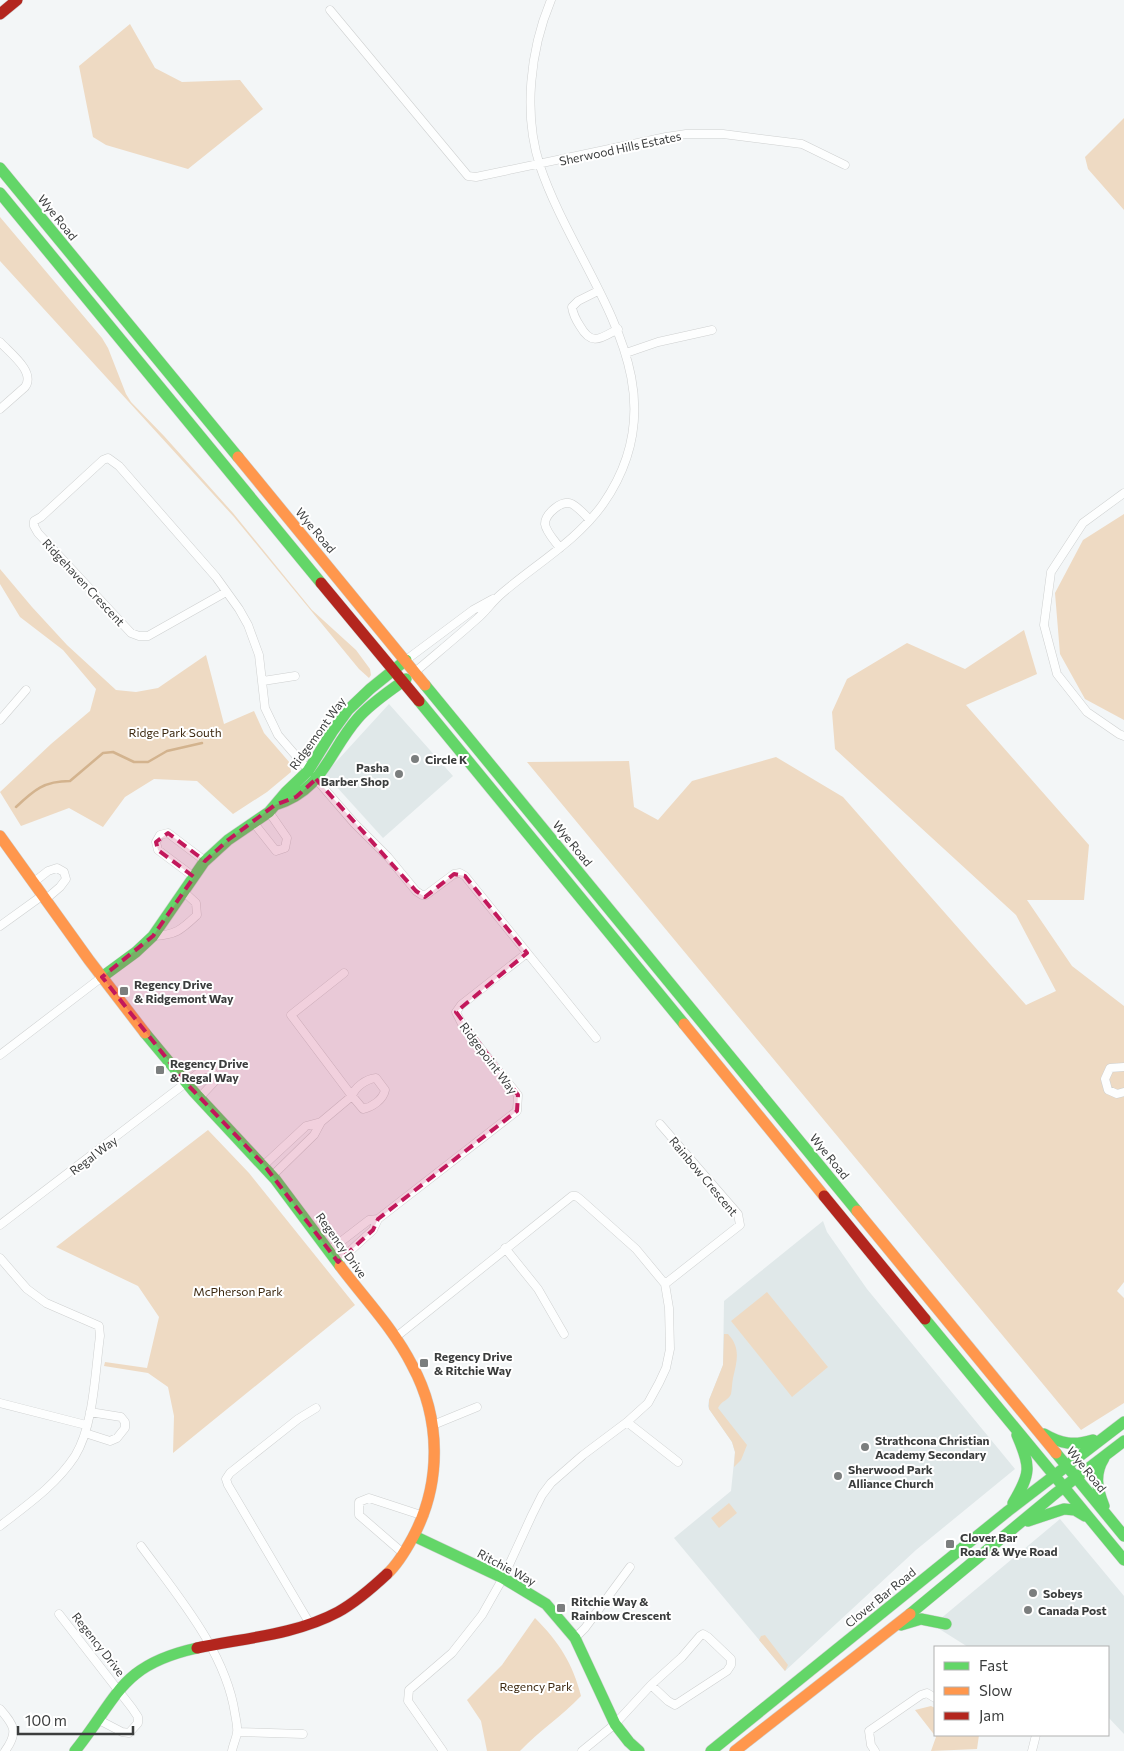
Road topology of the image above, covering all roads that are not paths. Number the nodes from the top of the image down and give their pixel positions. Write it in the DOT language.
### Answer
graph roads {
  1 [pos="17,0"];
  2 [pos="551,0"];
  3 [pos="330,10"];
  4 [pos="0,14"];
  5 [pos="540,165"];
  6 [pos="845,165"];
  7 [pos="0,168"];
  8 [pos="0,194"];
  9 [pos="598,291"];
  10 [pos="618,329"];
  11 [pos="712,330"];
  12 [pos="0,342"];
  13 [pos="626,353"];
  14 [pos="0,409"];
  15 [pos="1124,493"];
  16 [pos="590,520"];
  17 [pos="560,548"];
  18 [pos="226,592"];
  19 [pos="499,596"];
  20 [pos="406,660"];
  21 [pos="392,670"];
  22 [pos="415,672"];
  23 [pos="295,676"];
  24 [pos="263,681"];
  25 [pos="402,682"];
  26 [pos="26,690"];
  27 [pos="0,720"];
  28 [pos="1124,736"];
  29 [pos="312,775"];
  30 [pos="272,808"];
  31 [pos="253,822"];
  32 [pos="0,836"];
  33 [pos="205,861"];
  34 [pos="194,877"];
  35 [pos="34,882"];
  36 [pos="184,892"];
  37 [pos="44,897"];
  38 [pos="0,926"];
  39 [pos="153,936"];
  40 [pos="527,953"];
  41 [pos="344,973"];
  42 [pos="102,977"];
  43 [pos="596,1038"];
  44 [pos="0,1055"];
  45 [pos="1124,1067"];
  46 [pos="187,1084"];
  47 [pos="1124,1092"];
  48 [pos="352,1096"];
  49 [pos="200,1097"];
  50 [pos="321,1122"];
  51 [pos="660,1124"];
  52 [pos="264,1165"];
  53 [pos="272,1176"];
  54 [pos="378,1219"];
  55 [pos="0,1225"];
  56 [pos="505,1248"];
  57 [pos="330,1250"];
  58 [pos="0,1258"];
  59 [pos="338,1262"];
  60 [pos="666,1284"];
  61 [pos="564,1334"];
  62 [pos="396,1336"];
  63 [pos="0,1403"];
  64 [pos="477,1407"];
  65 [pos="316,1408"];
  66 [pos="90,1412"];
  67 [pos="627,1422"];
  68 [pos="1011,1422"];
  69 [pos="1124,1422"];
  70 [pos="86,1425"];
  71 [pos="433,1425"];
  72 [pos="1037,1430"];
  73 [pos="84,1434"];
  74 [pos="1104,1436"];
  75 [pos="1124,1441"];
  76 [pos="1108,1452"];
  77 [pos="678,1462"];
  78 [pos="1066,1465"];
  79 [pos="1054,1475"];
  80 [pos="1076,1477"];
  81 [pos="1064,1487"];
  82 [pos="1008,1511"];
  83 [pos="424,1516"];
  84 [pos="1108,1517"];
  85 [pos="1093,1521"];
  86 [pos="1019,1524"];
  87 [pos="0,1526"];
  88 [pos="414,1536"];
  89 [pos="1124,1536"];
  90 [pos="141,1546"];
  91 [pos="404,1554"];
  92 [pos="1124,1560"];
  93 [pos="630,1567"];
  94 [pos="503,1578"];
  95 [pos="59,1614"];
  96 [pos="310,1624"];
  97 [pos="946,1624"];
  98 [pos="895,1627"];
  99 [pos="575,1638"];
  100 [pos="211,1646"];
  101 [pos="651,1686"];
  102 [pos="118,1691"];
  103 [pos="934,1698"];
  104 [pos="0,1709"];
  105 [pos="97,1719"];
  106 [pos="615,1724"];
  107 [pos="238,1732"];
  108 [pos="303,1734"];
  109 [pos="1036,1736"];
  110 [pos="85,1738"];
  111 [pos="629,1747"];
  112 [pos="712,1750"];
  113 [pos="5,1751"];
  114 [pos="76,1751"];
  115 [pos="84,1751"];
  116 [pos="232,1751"];
  117 [pos="443,1751"];
  118 [pos="582,1751"];
  119 [pos="639,1751"];
  120 [pos="735,1751"];
  121 [pos="875,1751"];
  122 [pos="1032,1751"];
  1 -- 4 [label="main road"];
  2 -- 5 [label="street, Sherwood Hills Estates"];
  3 -- 5 [label="street, Sherwood Hills Estates"];
  5 -- 6 [label="street, Sherwood Hills Estates"];
  5 -- 9 [label="street, Sherwood Hills Estates"];
  7 -- 20 [label="main road, Wye Road"];
  8 -- 21 [label="main road"];
  9 -- 10 [label="street, Sherwood Hills Estates"];
  9 -- 10 [label="street"];
  10 -- 13 [label="street, Sherwood Hills Estates"];
  11 -- 13 [label="street"];
  12 -- 14 [label="street"];
  13 -- 16 [label="street, Sherwood Hills Estates"];
  15 -- 28 [label="street"];
  16 -- 17 [label="street, Sherwood Hills Estates"];
  16 -- 17 [label="street"];
  17 -- 19 [label="street, Sherwood Hills Estates"];
  18 -- 18 [label="street, Ridgehaven Crescent"];
  18 -- 24 [label="street, Ridgehaven Crescent"];
  19 -- 20 [label="street, Sherwood Hills Estates"];
  19 -- 22 [label="street, Sherwood Hills Estates"];
  20 -- 21 [label="main road, Ridgemont Way"];
  20 -- 22 [label="main road, Wye Road"];
  21 -- 25 [label="main road"];
  21 -- 29 [label="main road, Ridgemont Way"];
  22 -- 25 [label="main road, Ridgemont Way"];
  22 -- 72 [label="main road, Wye Road"];
  23 -- 24 [label="street"];
  24 -- 29 [label="street, Ridgehaven Crescent"];
  25 -- 29 [label="main road, Ridgemont Way"];
  25 -- 68 [label="main road"];
  26 -- 27 [label="street"];
  29 -- 30 [label="main road, Ridgemont Way"];
  29 -- 40 [label="street"];
  30 -- 31 [label="main road, Ridgemont Way"];
  30 -- 31 [label="street"];
  31 -- 33 [label="main road, Ridgemont Way"];
  32 -- 35 [label="main road, Regency Drive"];
  33 -- 34 [label="main road, Ridgemont Way"];
  33 -- 34 [label="street"];
  34 -- 36 [label="main road, Ridgemont Way"];
  35 -- 37 [label="main road, Regency Drive"];
  35 -- 37 [label="street"];
  36 -- 39 [label="main road, Ridgemont Way"];
  36 -- 39 [label="street"];
  37 -- 38 [label="street"];
  37 -- 42 [label="main road, Regency Drive"];
  39 -- 42 [label="main road, Ridgemont Way"];
  40 -- 43 [label="street"];
  40 -- 54 [label="street, Ridgepoint Way"];
  41 -- 48 [label="street"];
  42 -- 44 [label="street"];
  42 -- 46 [label="main road, Regency Drive"];
  45 -- 47 [label="street"];
  46 -- 49 [label="main road, Regency Drive"];
  46 -- 49 [label="street"];
  46 -- 55 [label="street, Regal Way"];
  48 -- 48 [label="street"];
  48 -- 50 [label="street"];
  49 -- 52 [label="main road, Regency Drive"];
  50 -- 52 [label="street"];
  50 -- 53 [label="street"];
  51 -- 60 [label="street, Rainbow Crescent"];
  52 -- 53 [label="main road, Regency Drive"];
  53 -- 57 [label="main road, Regency Drive"];
  54 -- 57 [label="street, Ridgepoint Way"];
  54 -- 59 [label="street, Ridgepoint Way"];
  56 -- 60 [label="street"];
  56 -- 61 [label="street"];
  56 -- 62 [label="street"];
  57 -- 59 [label="main road, Regency Drive"];
  58 -- 66 [label="street"];
  59 -- 62 [label="main road, Regency Drive"];
  60 -- 67 [label="street"];
  62 -- 71 [label="main road, Regency Drive"];
  63 -- 70 [label="street"];
  64 -- 71 [label="street"];
  65 -- 96 [label="street"];
  66 -- 70 [label="street"];
  66 -- 73 [label="street"];
  67 -- 77 [label="street"];
  67 -- 94 [label="street"];
  68 -- 79 [label="main road"];
  68 -- 82 [label="main road"];
  69 -- 74 [label="main road"];
  70 -- 73 [label="street"];
  71 -- 83 [label="main road, Regency Drive"];
  72 -- 74 [label="main road"];
  72 -- 78 [label="main road, Wye Road"];
  73 -- 87 [label="street"];
  74 -- 78 [label="main road, Clover Bar Road"];
  75 -- 76 [label="main road"];
  76 -- 80 [label="main road"];
  76 -- 84 [label="main road"];
  78 -- 79 [label="main road, Clover Bar Road"];
  78 -- 80 [label="main road, Wye Road"];
  79 -- 81 [label="main road"];
  79 -- 82 [label="main road, Clover Bar Road"];
  80 -- 81 [label="main road"];
  80 -- 84 [label="main road, Wye Road"];
  81 -- 85 [label="main road"];
  81 -- 86 [label="main road"];
  82 -- 112 [label="main road, Clover Bar Road"];
  83 -- 88 [label="main road, Regency Drive"];
  83 -- 91 [label="street"];
  84 -- 89 [label="main road, Wye Road"];
  85 -- 86 [label="main road"];
  85 -- 92 [label="main road"];
  86 -- 98 [label="main road"];
  88 -- 91 [label="main road, Regency Drive"];
  88 -- 94 [label="main road, Ritchie Way"];
  90 -- 100 [label="street"];
  91 -- 96 [label="main road, Regency Drive"];
  93 -- 99 [label="street"];
  94 -- 99 [label="main road, Ritchie Way"];
  94 -- 117 [label="street"];
  95 -- 102 [label="street, Regency Drive"];
  96 -- 100 [label="main road, Regency Drive"];
  97 -- 98 [label="main road"];
  98 -- 120 [label="main road"];
  99 -- 106 [label="main road, Ritchie Way"];
  100 -- 102 [label="main road, Regency Drive"];
  100 -- 107 [label="street"];
  101 -- 101 [label="street"];
  101 -- 106 [label="street"];
  102 -- 105 [label="main road, Regency Drive"];
  102 -- 105 [label="street, Regency Drive"];
  103 -- 121 [label="street"];
  104 -- 113 [label="street"];
  105 -- 110 [label="main road, Regency Drive"];
  106 -- 111 [label="main road, Ritchie Way"];
  106 -- 118 [label="street"];
  107 -- 108 [label="street"];
  107 -- 116 [label="street"];
  109 -- 122 [label="street"];
  110 -- 114 [label="main road, Regency Drive"];
  110 -- 115 [label="main road, Regency Drive"];
  111 -- 119 [label="main road, Ritchie Way"];
}
